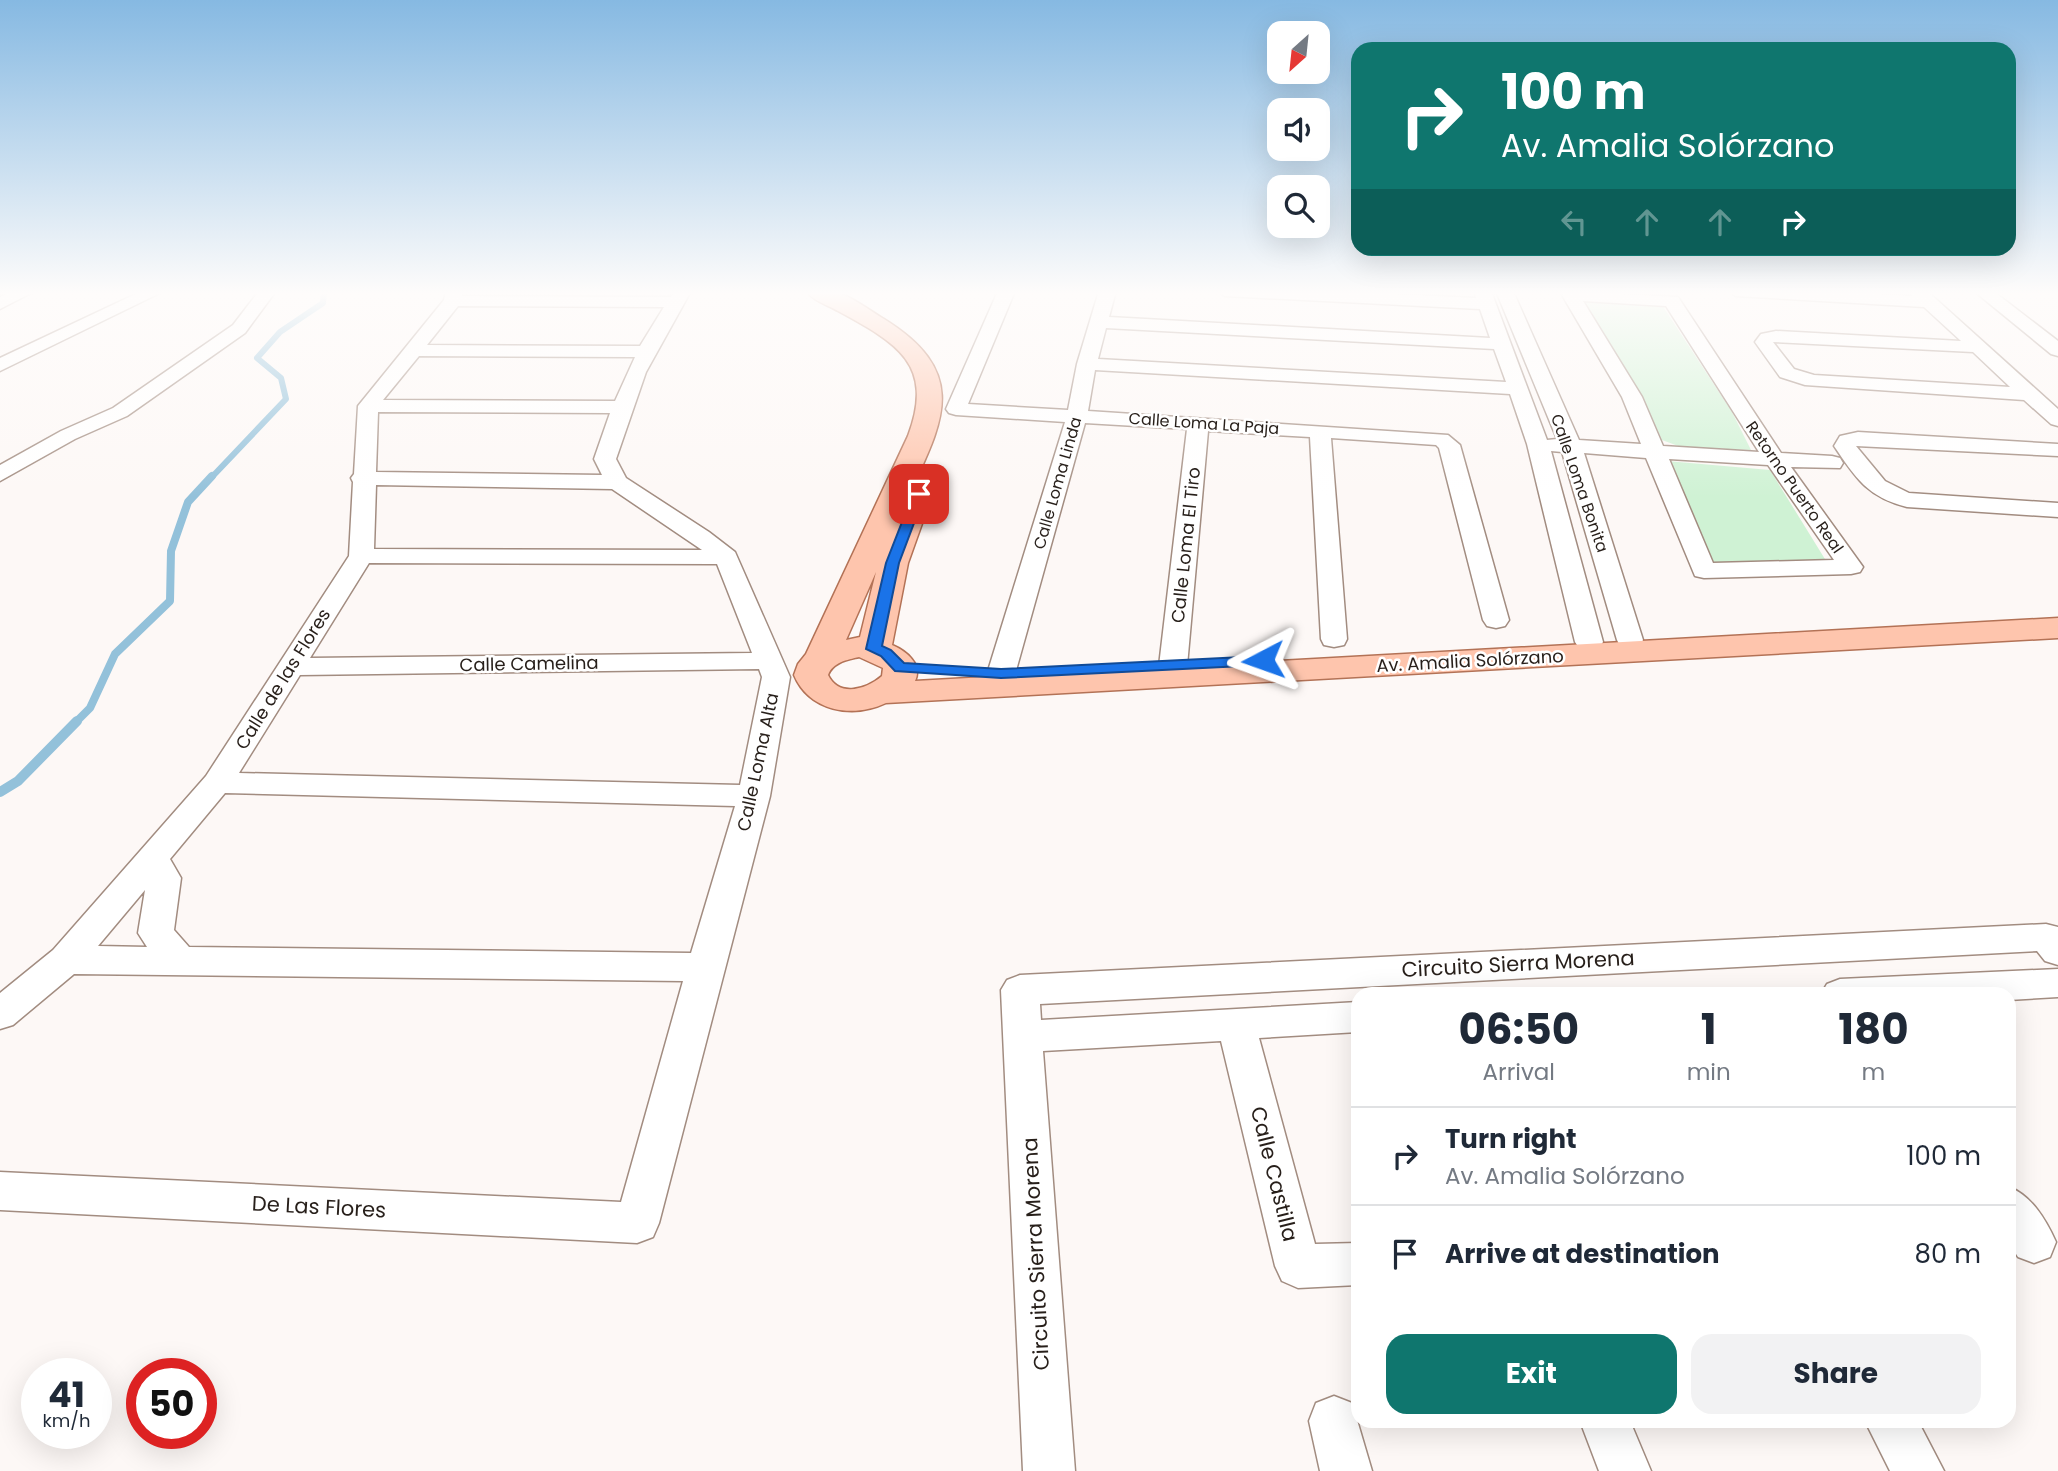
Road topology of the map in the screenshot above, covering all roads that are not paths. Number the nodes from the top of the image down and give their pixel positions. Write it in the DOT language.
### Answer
graph roads {
  1 [pos="195,360"];
  2 [pos="408,360"];
  3 [pos="642,360"];
  4 [pos="920,360"];
  5 [pos="943,360"];
  6 [pos="977,360"];
  7 [pos="1088,360"];
  8 [pos="1507,360"];
  9 [pos="1534,360"];
  10 [pos="1610,360"];
  11 [pos="1710,360"];
  12 [pos="1777,360"];
  13 [pos="1992,360"];
  14 [pos="1087,364"];
  15 [pos="1518,390"];
  16 [pos="2029,394"];
  17 [pos="368,406"];
  18 [pos="620,407"];
  19 [pos="956,409"];
  20 [pos="1077,416"];
  21 [pos="2058,420"];
  22 [pos="1198,423"];
  23 [pos="1320,431"];
  24 [pos="1538,444"];
  25 [pos="1571,446"];
  26 [pos="2058,450"];
  27 [pos="1653,452"];
  28 [pos="1774,460"];
  29 [pos="1832,463"];
  30 [pos="0,474"];
  31 [pos="362,478"];
  32 [pos="617,482"];
  33 [pos="2058,510"];
  34 [pos="361,556"];
  35 [pos="726,557"];
  36 [pos="2058,615"];
  37 [pos="1496,620"];
  38 [pos="2058,628"];
  39 [pos="1334,639"];
  40 [pos="1630,640"];
  41 [pos="1590,642"];
  42 [pos="821,659"];
  43 [pos="768,661"];
  44 [pos="1173,666"];
  45 [pos="291,667"];
  46 [pos="886,670"];
  47 [pos="1001,674"];
  48 [pos="216,783"];
  49 [pos="754,796"];
  50 [pos="153,858"];
  51 [pos="2058,951"];
  52 [pos="66,960"];
  53 [pos="179,961"];
  54 [pos="705,967"];
  55 [pos="2058,983"];
  56 [pos="1985,987"];
  57 [pos="0,1014"];
  58 [pos="1351,1017"];
  59 [pos="1236,1023"];
  60 [pos="1024,1037"];
  61 [pos="0,1191"];
  62 [pos="2016,1217"];
  63 [pos="637,1223"];
  64 [pos="2016,1243"];
  65 [pos="1351,1264"];
  66 [pos="1334,1421"];
  67 [pos="1608,1428"];
  68 [pos="1894,1428"];
  69 [pos="1049,1471"];
  70 [pos="1346,1471"];
  71 [pos="1625,1471"];
  72 [pos="1918,1471"];
  1 -- 30 [label="street"];
  2 -- 17 [label="street"];
  3 -- 18 [label="street"];
  4 -- 42 [label="main road"];
  5 -- 19 [label="main road"];
  6 -- 19 [label="street"];
  7 -- 14 [label="street, Calle Loma Linda"];
  8 -- 15 [label="street, Calle Loma Bonita"];
  9 -- 25 [label="street, Calle Loma Bonita"];
  10 -- 27 [label="street, Retorno Puerto Real"];
  11 -- 28 [label="street, Retorno Puerto Real"];
  12 -- 16 [label="street"];
  13 -- 16 [label="street"];
  14 -- 15 [label="street"];
  14 -- 20 [label="street, Calle Loma Linda"];
  15 -- 24 [label="street, Calle Loma Bonita"];
  16 -- 21 [label="street"];
  17 -- 18 [label="street"];
  17 -- 31 [label="street"];
  18 -- 32 [label="street"];
  19 -- 20 [label="street, Calle Loma La Paja"];
  19 -- 46 [label="main road"];
  20 -- 22 [label="street, Calle Loma La Paja"];
  20 -- 47 [label="street, Calle Loma Linda"];
  22 -- 23 [label="street, Calle Loma La Paja"];
  22 -- 44 [label="street, Calle Loma El Tiro"];
  23 -- 37 [label="street, Calle Loma La Paja"];
  23 -- 39 [label="street"];
  24 -- 25 [label="street"];
  24 -- 41 [label="street, Calle Loma Bonita"];
  25 -- 27 [label="street"];
  25 -- 40 [label="street, Calle Loma Bonita"];
  26 -- 33 [label="street"];
  27 -- 28 [label="street"];
  27 -- 28 [label="street, Retorno Puerto Real"];
  28 -- 29 [label="street"];
  31 -- 32 [label="street"];
  31 -- 34 [label="street"];
  32 -- 35 [label="street, Calle Loma Alta"];
  34 -- 35 [label="street"];
  34 -- 45 [label="street, Calle de las Flores"];
  35 -- 43 [label="street, Calle Loma Alta"];
  36 -- 40 [label="main road, Av. Amalia Solórzano"];
  38 -- 46 [label="main road, Av. Amalia Solórzano"];
  40 -- 41 [label="main road, Av. Amalia Solórzano"];
  41 -- 44 [label="main road, Av. Amalia Solórzano"];
  42 -- 46 [label="main road"];
  42 -- 46 [label="main road"];
  43 -- 45 [label="street, Calle Camelina"];
  43 -- 49 [label="street, Calle Loma Alta"];
  44 -- 47 [label="main road, Av. Amalia Solórzano"];
  45 -- 48 [label="street, Calle de las Flores"];
  46 -- 47 [label="main road, Av. Amalia Solórzano"];
  48 -- 49 [label="street"];
  48 -- 50 [label="street, Calle de las Flores"];
  49 -- 54 [label="street, Calle Loma Alta"];
  50 -- 52 [label="street, Calle de las Flores"];
  50 -- 53 [label="street"];
  51 -- 60 [label="street, Circuito Sierra Morena"];
  52 -- 53 [label="street"];
  52 -- 57 [label="street, Calle de las Flores"];
  53 -- 54 [label="street"];
  54 -- 63 [label="street, Calle Loma Alta"];
  55 -- 56 [label="street"];
  58 -- 59 [label="street"];
  59 -- 60 [label="street"];
  59 -- 65 [label="street, Calle Castilla"];
  60 -- 69 [label="street, Circuito Sierra Morena"];
  61 -- 63 [label="street, De Las Flores"];
  62 -- 64 [label="street"];
  66 -- 70 [label="street"];
  67 -- 71 [label="street"];
  68 -- 72 [label="street"];
}
